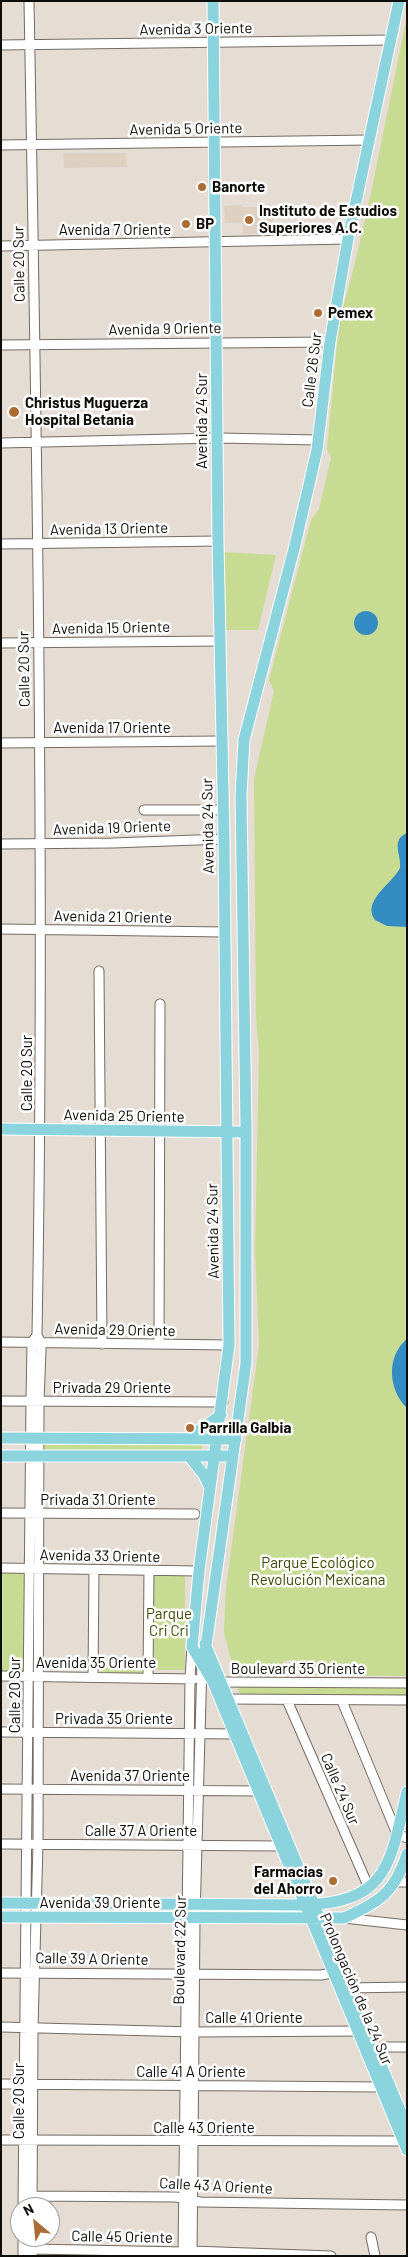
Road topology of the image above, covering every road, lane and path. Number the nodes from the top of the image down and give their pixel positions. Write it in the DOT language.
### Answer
graph roads {
  1 [pos="29,1"];
  2 [pos="213,1"];
  3 [pos="399,1"];
  4 [pos="391,40"];
  5 [pos="213,42"];
  6 [pos="1,45"];
  7 [pos="30,45"];
  8 [pos="370,140"];
  9 [pos="213,142"];
  10 [pos="1,145"];
  11 [pos="32,145"];
  12 [pos="348,240"];
  13 [pos="217,243"];
  14 [pos="33,245"];
  15 [pos="1,246"];
  16 [pos="217,342"];
  17 [pos="330,342"];
  18 [pos="1,345"];
  19 [pos="34,345"];
  20 [pos="218,438"];
  21 [pos="318,440"];
  22 [pos="35,442"];
  23 [pos="1,443"];
  24 [pos="218,541"];
  25 [pos="1,544"];
  26 [pos="36,544"];
  27 [pos="220,641"];
  28 [pos="37,642"];
  29 [pos="1,643"];
  30 [pos="222,741"];
  31 [pos="1,743"];
  32 [pos="38,743"];
  33 [pos="144,810"];
  34 [pos="223,810"];
  35 [pos="224,839"];
  36 [pos="1,844"];
  37 [pos="38,844"];
  38 [pos="1,929"];
  39 [pos="41,930"];
  40 [pos="224,932"];
  41 [pos="99,971"];
  42 [pos="160,1004"];
  43 [pos="1,1129"];
  44 [pos="41,1130"];
  45 [pos="100,1130"];
  46 [pos="160,1131"];
  47 [pos="226,1132"];
  48 [pos="246,1132"];
  49 [pos="37,1340"];
  50 [pos="1,1342"];
  51 [pos="102,1344"];
  52 [pos="159,1344"];
  53 [pos="229,1345"];
  54 [pos="1,1401"];
  55 [pos="35,1401"];
  56 [pos="223,1402"];
  57 [pos="221,1415"];
  58 [pos="1,1438"];
  59 [pos="35,1438"];
  60 [pos="189,1438"];
  61 [pos="218,1439"];
  62 [pos="236,1440"];
  63 [pos="215,1455"];
  64 [pos="1,1456"];
  65 [pos="189,1456"];
  66 [pos="233,1456"];
  67 [pos="35,1457"];
  68 [pos="210,1488"];
  69 [pos="1,1513"];
  70 [pos="34,1513"];
  71 [pos="195,1514"];
  72 [pos="1,1568"];
  73 [pos="34,1568"];
  74 [pos="94,1570"];
  75 [pos="149,1571"];
  76 [pos="199,1571"];
  77 [pos="194,1632"];
  78 [pos="206,1646"];
  79 [pos="192,1647"];
  80 [pos="202,1661"];
  81 [pos="1,1676"];
  82 [pos="29,1676"];
  83 [pos="38,1676"];
  84 [pos="93,1677"];
  85 [pos="148,1677"];
  86 [pos="190,1678"];
  87 [pos="200,1680"];
  88 [pos="217,1682"];
  89 [pos="407,1683"];
  90 [pos="224,1699"];
  91 [pos="287,1700"];
  92 [pos="407,1700"];
  93 [pos="342,1701"];
  94 [pos="1,1732"];
  95 [pos="28,1732"];
  96 [pos="38,1732"];
  97 [pos="194,1733"];
  98 [pos="239,1734"];
  99 [pos="1,1789"];
  100 [pos="193,1789"];
  101 [pos="28,1790"];
  102 [pos="38,1790"];
  103 [pos="258,1791"];
  104 [pos="407,1792"];
  105 [pos="402,1836"];
  106 [pos="1,1844"];
  107 [pos="27,1844"];
  108 [pos="38,1844"];
  109 [pos="188,1845"];
  110 [pos="198,1845"];
  111 [pos="280,1846"];
  112 [pos="407,1854"];
  113 [pos="402,1882"];
  114 [pos="369,1888"];
  115 [pos="1,1903"];
  116 [pos="32,1903"];
  117 [pos="191,1904"];
  118 [pos="309,1904"];
  119 [pos="1,1917"];
  120 [pos="32,1917"];
  121 [pos="344,1918"];
  122 [pos="190,1919"];
  123 [pos="315,1919"];
  124 [pos="407,1924"];
  125 [pos="30,1972"];
  126 [pos="1,1973"];
  127 [pos="333,1973"];
  128 [pos="185,1974"];
  129 [pos="195,1974"];
  130 [pos="407,1987"];
  131 [pos="349,1988"];
  132 [pos="1,2027"];
  133 [pos="29,2027"];
  134 [pos="362,2031"];
  135 [pos="184,2032"];
  136 [pos="194,2032"];
  137 [pos="374,2047"];
  138 [pos="407,2047"];
  139 [pos="1,2084"];
  140 [pos="29,2085"];
  141 [pos="184,2085"];
  142 [pos="194,2086"];
  143 [pos="380,2087"];
  144 [pos="407,2127"];
  145 [pos="1,2140"];
  146 [pos="28,2141"];
  147 [pos="183,2141"];
  148 [pos="194,2141"];
  149 [pos="406,2144"];
  150 [pos="28,2196"];
  151 [pos="184,2199"];
  152 [pos="193,2202"];
  153 [pos="407,2205"];
  154 [pos="371,2237"];
  155 [pos="32,2252"];
  156 [pos="192,2253"];
  157 [pos="183,2254"];
  158 [pos="331,2256"];
  159 [pos="375,2256"];
  1 -- 7 [label="street, Calle 20 Sur"];
  2 -- 5 [label="main road, Avenida 24 Sur"];
  3 -- 4 [label="main road, Calle 26 Sur"];
  4 -- 5 [label="street, Avenida 3 Oriente"];
  4 -- 8 [label="main road, Calle 26 Sur"];
  5 -- 7 [label="street, Avenida 3 Oriente"];
  5 -- 9 [label="main road, Avenida 24 Sur"];
  6 -- 7 [label="street, Avenida 3 Oriente"];
  7 -- 11 [label="street, Calle 20 Sur"];
  8 -- 9 [label="street, Avenida 5 Oriente"];
  8 -- 12 [label="main road, Calle 26 Sur"];
  9 -- 11 [label="street, Avenida 5 Oriente"];
  9 -- 13 [label="main road, Avenida 24 Sur"];
  10 -- 11 [label="street, Avenida 5 Oriente"];
  11 -- 14 [label="street, Calle 20 Sur"];
  12 -- 13 [label="street, Avenida 7 Oriente"];
  12 -- 17 [label="main road, Calle 26 Sur"];
  13 -- 14 [label="street, Avenida 7 Oriente"];
  13 -- 16 [label="main road, Avenida 24 Sur"];
  14 -- 15 [label="street, Avenida 7 Oriente"];
  14 -- 19 [label="street, Calle 20 Sur"];
  16 -- 17 [label="street, Avenida 9 Oriente"];
  16 -- 19 [label="street, Avenida 9 Oriente"];
  16 -- 20 [label="main road, Avenida 24 Sur"];
  17 -- 21 [label="main road, Calle 26 Sur"];
  18 -- 19 [label="street, Avenida 9 Oriente"];
  19 -- 22 [label="street, Calle 20 Sur"];
  20 -- 21 [label="street"];
  20 -- 22 [label="street"];
  20 -- 24 [label="main road, Avenida 24 Sur"];
  21 -- 48 [label="main road, Calle 26 Sur"];
  22 -- 23 [label="street"];
  22 -- 26 [label="street, Calle 20 Sur"];
  24 -- 26 [label="street, Avenida 13 Oriente"];
  24 -- 27 [label="main road, Avenida 24 Sur"];
  25 -- 26 [label="street, Avenida 13 Oriente"];
  26 -- 28 [label="street, Calle 20 Sur"];
  27 -- 28 [label="street, Avenida 15 Oriente"];
  27 -- 30 [label="main road, Avenida 24 Sur"];
  28 -- 29 [label="street, Avenida 15 Oriente"];
  28 -- 32 [label="street, Calle 20 Sur"];
  30 -- 32 [label="street, Avenida 17 Oriente"];
  30 -- 34 [label="main road, Avenida 24 Sur"];
  31 -- 32 [label="street, Avenida 17 Oriente"];
  32 -- 37 [label="street, Calle 20 Sur"];
  33 -- 34 [label="street"];
  34 -- 35 [label="main road, Avenida 24 Sur"];
  35 -- 37 [label="street, Avenida 19 Oriente"];
  35 -- 40 [label="main road, Avenida 24 Sur"];
  36 -- 37 [label="street, Avenida 19 Oriente"];
  37 -- 39 [label="street, Calle 20 Sur"];
  38 -- 39 [label="street, Avenida 21 Oriente"];
  39 -- 40 [label="street, Avenida 21 Oriente"];
  39 -- 44 [label="street, Calle 20 Sur"];
  40 -- 47 [label="main road, Avenida 24 Sur"];
  41 -- 45 [label="street"];
  42 -- 46 [label="street"];
  43 -- 44 [label="main road, Avenida 25 Oriente"];
  44 -- 45 [label="main road, Avenida 25 Oriente"];
  44 -- 49 [label="street, Calle 20 Sur"];
  45 -- 46 [label="main road, Avenida 25 Oriente"];
  45 -- 51 [label="street"];
  46 -- 47 [label="main road, Avenida 25 Oriente"];
  46 -- 52 [label="street"];
  47 -- 48 [label="main road, Avenida 25 Oriente"];
  47 -- 53 [label="main road, Avenida 24 Sur"];
  48 -- 62 [label="main road"];
  49 -- 50 [label="street, Avenida 29 Oriente"];
  49 -- 51 [label="street, Avenida 29 Oriente"];
  49 -- 55 [label="street, Calle 20 Sur"];
  51 -- 52 [label="street, Avenida 29 Oriente"];
  52 -- 53 [label="street, Avenida 29 Oriente"];
  53 -- 56 [label="main road, Avenida 24 Sur"];
  54 -- 55 [label="street, Privada 29 Oriente"];
  55 -- 56 [label="street, Privada 29 Oriente"];
  55 -- 59 [label="street, Calle 20 Sur"];
  56 -- 57 [label="main road, Avenida 24 Sur"];
  57 -- 60 [label="main road"];
  57 -- 61 [label="main road, Avenida 24 Sur"];
  58 -- 59 [label="main road"];
  59 -- 60 [label="main road"];
  59 -- 67 [label="street, Calle 20 Sur"];
  60 -- 61 [label="main road"];
  61 -- 62 [label="main road"];
  61 -- 63 [label="main road, Avenida 24 Sur"];
  62 -- 66 [label="main road"];
  63 -- 65 [label="main road"];
  63 -- 66 [label="main road"];
  63 -- 68 [label="main road, Avenida 24 Sur"];
  64 -- 67 [label="main road"];
  65 -- 67 [label="main road"];
  65 -- 68 [label="main road"];
  66 -- 78 [label="main road"];
  67 -- 70 [label="street, Calle 20 Sur"];
  68 -- 76 [label="main road, Avenida 24 Sur"];
  69 -- 70 [label="street, Privada 31 Oriente"];
  70 -- 71 [label="street, Privada 31 Oriente"];
  70 -- 73 [label="street, Calle 20 Sur"];
  72 -- 73 [label="street, Avenida 33 Oriente"];
  73 -- 74 [label="street, Avenida 33 Oriente"];
  73 -- 82 [label="street, Calle 20 Sur"];
  73 -- 83 [label="street, Calle 20 Sur"];
  74 -- 75 [label="street, Avenida 33 Oriente"];
  74 -- 84 [label="street"];
  75 -- 76 [label="street, Avenida 33 Oriente"];
  75 -- 85 [label="street"];
  76 -- 77 [label="main road, Avenida 24 Sur"];
  77 -- 78 [label="main road, Prolongación de la 24 Sur"];
  77 -- 79 [label="main road, Avenida 24 Sur"];
  78 -- 80 [label="main road, Boulevard 22 Sur"];
  78 -- 88 [label="main road, Prolongación de la 24 Sur"];
  79 -- 80 [label="main road, Prolongación de la 24 Sur"];
  79 -- 86 [label="street, Boulevard 22 Sur"];
  80 -- 87 [label="street, Boulevard 22 Sur"];
  80 -- 88 [label="main road, Prolongación de la 24 Sur"];
  81 -- 82 [label="street, Avenida 35 Oriente"];
  82 -- 83 [label="street, Avenida 35 Oriente"];
  82 -- 95 [label="street, Calle 20 Sur"];
  83 -- 84 [label="street, Avenida 35 Oriente"];
  83 -- 96 [label="street, Calle 20 Sur"];
  84 -- 85 [label="street, Avenida 35 Oriente"];
  85 -- 86 [label="street, Avenida 35 Oriente"];
  86 -- 87 [label="street, Boulevard 35 Oriente"];
  86 -- 97 [label="street, Boulevard 22 Sur"];
  87 -- 88 [label="street, Boulevard 35 Oriente"];
  87 -- 97 [label="street, Boulevard 22 Sur"];
  88 -- 89 [label="street, Boulevard 35 Oriente"];
  88 -- 90 [label="main road, Prolongación de la 24 Sur"];
  90 -- 91 [label="street, Boulevard 35 Oriente"];
  90 -- 98 [label="main road, Prolongación de la 24 Sur"];
  91 -- 93 [label="street, Boulevard 35 Oriente"];
  91 -- 114 [label="street, Calle 24 Sur"];
  92 -- 93 [label="street, Boulevard 35 Oriente"];
  93 -- 105 [label="street"];
  94 -- 95 [label="street, Privada 35 Oriente"];
  95 -- 96 [label="street, Privada 35 Oriente"];
  95 -- 101 [label="street, Calle 20 Sur"];
  96 -- 97 [label="street, Privada 35 Oriente"];
  96 -- 102 [label="street, Calle 20 Sur"];
  97 -- 98 [label="street, Privada 35 Oriente"];
  97 -- 100 [label="street, Boulevard 22 Sur"];
  98 -- 103 [label="main road, Prolongación de la 24 Sur"];
  98 -- 118 [label="main road, Prolongación de la 24 Sur"];
  99 -- 101 [label="street, Avenida 37 Oriente"];
  100 -- 102 [label="street, Avenida 37 Oriente"];
  100 -- 103 [label="street, Avenida 37 Oriente"];
  100 -- 109 [label="street, Boulevard 22 Sur"];
  100 -- 110 [label="street, Boulevard 22 Sur"];
  101 -- 102 [label="street, Avenida 37 Oriente"];
  101 -- 107 [label="street, Calle 20 Sur"];
  102 -- 108 [label="street, Calle 20 Sur"];
  103 -- 111 [label="main road, Prolongación de la 24 Sur"];
  104 -- 105 [label="main road"];
  105 -- 114 [label="main road"];
  106 -- 107 [label="street, Calle 37 A Oriente"];
  107 -- 108 [label="street, Calle 37 A Oriente"];
  107 -- 116 [label="street, Calle 20 Sur"];
  108 -- 109 [label="street, Calle 37 A Oriente"];
  108 -- 116 [label="street, Calle 20 Sur"];
  109 -- 110 [label="street, Calle 37 A Oriente"];
  109 -- 117 [label="street, Boulevard 22 Sur"];
  110 -- 111 [label="street, Calle 37 A Oriente"];
  110 -- 117 [label="street, Boulevard 22 Sur"];
  111 -- 118 [label="main road, Prolongación de la 24 Sur"];
  112 -- 113 [label="main road"];
  113 -- 121 [label="main road"];
  114 -- 118 [label="main road, Avenida 39 Oriente"];
  115 -- 116 [label="main road, Avenida 39 Oriente"];
  116 -- 117 [label="main road, Avenida 39 Oriente"];
  116 -- 120 [label="street, Calle 20 Sur"];
  117 -- 118 [label="main road, Avenida 39 Oriente"];
  117 -- 122 [label="street, Boulevard 22 Sur"];
  118 -- 123 [label="main road, Prolongación de la 24 Sur"];
  119 -- 120 [label="main road, Avenida 39 Oriente"];
  120 -- 122 [label="main road, Avenida 39 Oriente"];
  120 -- 125 [label="street, Calle 20 Sur"];
  121 -- 123 [label="main road, Avenida 39 Oriente"];
  121 -- 124 [label="street"];
  122 -- 123 [label="main road, Avenida 39 Oriente"];
  122 -- 128 [label="street, Boulevard 22 Sur"];
  122 -- 129 [label="street, Boulevard 22 Sur"];
  123 -- 127 [label="main road, Prolongación de la 24 Sur"];
  123 -- 131 [label="main road, Prolongación de la 24 Sur"];
  125 -- 126 [label="street, Calle 39 A Oriente"];
  125 -- 128 [label="street, Calle 39 A Oriente"];
  125 -- 133 [label="street, Calle 20 Sur"];
  127 -- 129 [label="street, Calle 39 A Oriente"];
  127 -- 134 [label="main road, Prolongación de la 24 Sur"];
  128 -- 129 [label="street, Calle 39 A Oriente"];
  128 -- 135 [label="street, Boulevard 22 Sur"];
  129 -- 136 [label="street, Boulevard 22 Sur"];
  130 -- 131 [label="street"];
  131 -- 134 [label="main road, Prolongación de la 24 Sur"];
  132 -- 133 [label="street, Calle 41 Oriente"];
  133 -- 135 [label="street, Calle 41 Oriente"];
  133 -- 140 [label="street, Calle 20 Sur"];
  134 -- 136 [label="street, Calle 41 Oriente"];
  134 -- 137 [label="main road, Prolongación de la 24 Sur"];
  134 -- 143 [label="main road, Prolongación de la 24 Sur"];
  135 -- 136 [label="street, Calle 41 Oriente"];
  135 -- 141 [label="street, Boulevard 22 Sur"];
  136 -- 142 [label="street, Boulevard 22 Sur"];
  137 -- 138 [label="street"];
  137 -- 144 [label="main road, Prolongación de la 24 Sur"];
  139 -- 140 [label="street, Calle 41 A Oriente"];
  140 -- 141 [label="street, Calle 41 A Oriente"];
  140 -- 146 [label="street, Calle 20 Sur"];
  141 -- 142 [label="street, Calle 41 A Oriente"];
  141 -- 147 [label="street, Boulevard 22 Sur"];
  142 -- 143 [label="street, Calle 41 A Oriente"];
  142 -- 148 [label="street, Boulevard 22 Sur"];
  143 -- 149 [label="main road, Prolongación de la 24 Sur"];
  145 -- 146 [label="street, Calle 43 Oriente"];
  146 -- 147 [label="street, Calle 43 Oriente"];
  146 -- 150 [label="street, Calle 20 Sur"];
  147 -- 148 [label="street, Calle 43 Oriente"];
  147 -- 151 [label="street, Boulevard 22 Sur"];
  148 -- 149 [label="street, Calle 43 Oriente"];
  148 -- 152 [label="street, Boulevard 22 Sur"];
  150 -- 151 [label="street, Calle 43 A Oriente"];
  151 -- 152 [label="street, Calle 43 A Oriente"];
  151 -- 157 [label="street, Boulevard 22 Sur"];
  152 -- 153 [label="street, Calle 43 A Oriente"];
  152 -- 156 [label="street, Boulevard 22 Sur"];
  154 -- 159 [label="street"];
  155 -- 157 [label="street, Calle 45 Oriente"];
  156 -- 158 [label="street, Calle 45 Oriente"];
}
